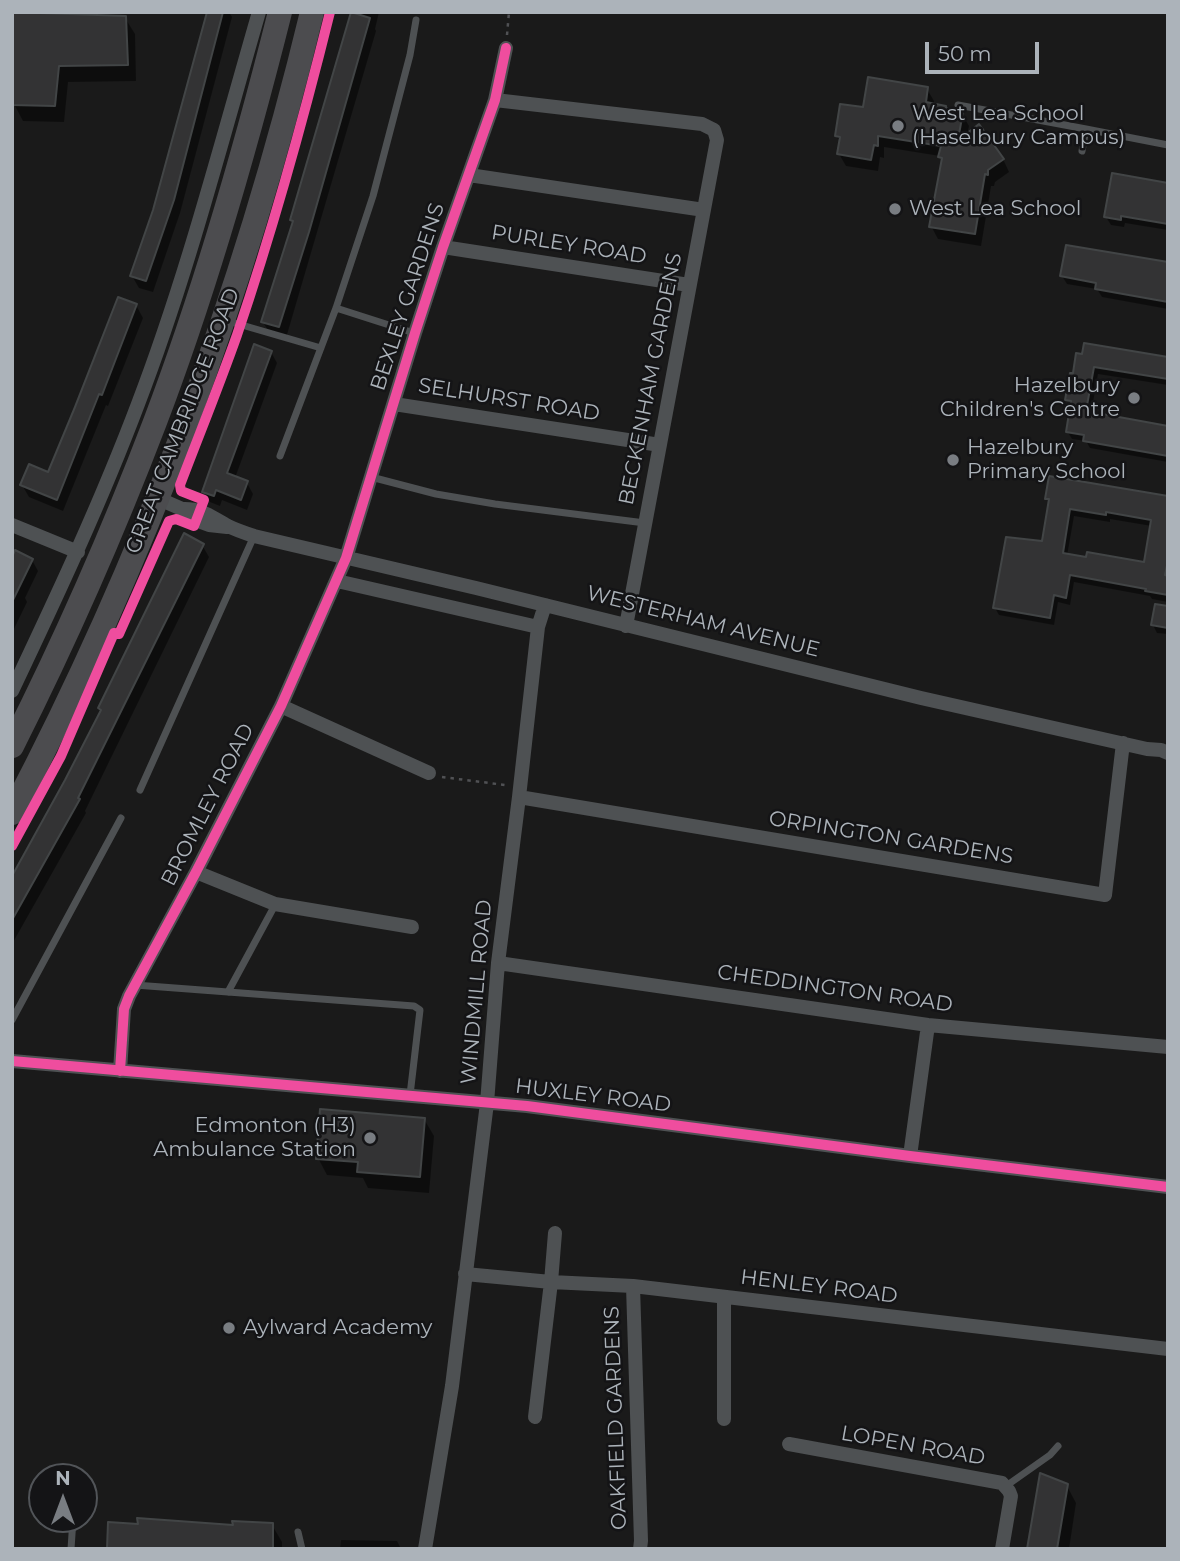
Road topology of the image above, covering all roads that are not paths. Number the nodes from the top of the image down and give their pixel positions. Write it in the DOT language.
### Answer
graph roads {
  1 [pos="259,12"];
  2 [pos="280,12"];
  3 [pos="312,12"];
  4 [pos="416,20"];
  5 [pos="506,48"];
  6 [pos="495,100"];
  7 [pos="958,105"];
  8 [pos="1086,129"];
  9 [pos="1168,145"];
  10 [pos="1082,151"];
  11 [pos="468,175"];
  12 [pos="704,210"];
  13 [pos="443,247"];
  14 [pos="689,285"];
  15 [pos="336,308"];
  16 [pos="223,320"];
  17 [pos="415,333"];
  18 [pos="321,348"];
  19 [pos="394,404"];
  20 [pos="660,445"];
  21 [pos="280,456"];
  22 [pos="371,477"];
  23 [pos="158,498"];
  24 [pos="645,523"];
  25 [pos="12,525"];
  26 [pos="254,536"];
  27 [pos="78,552"];
  28 [pos="346,558"];
  29 [pos="337,581"];
  30 [pos="447,581"];
  31 [pos="440,605"];
  32 [pos="545,605"];
  33 [pos="626,626"];
  34 [pos="538,627"];
  35 [pos="12,691"];
  36 [pos="281,706"];
  37 [pos="1123,743"];
  38 [pos="12,746"];
  39 [pos="1168,753"];
  40 [pos="429,773"];
  41 [pos="140,790"];
  42 [pos="520,792"];
  43 [pos="12,813"];
  44 [pos="121,818"];
  45 [pos="196,872"];
  46 [pos="275,904"];
  47 [pos="412,927"];
  48 [pos="498,963"];
  49 [pos="135,985"];
  50 [pos="228,992"];
  51 [pos="12,1020"];
  52 [pos="928,1025"];
  53 [pos="1168,1047"];
  54 [pos="12,1061"];
  55 [pos="120,1071"];
  56 [pos="410,1096"];
  57 [pos="487,1104"];
  58 [pos="910,1156"];
  59 [pos="1168,1187"];
  60 [pos="555,1233"];
  61 [pos="465,1274"];
  62 [pos="551,1282"];
  63 [pos="633,1286"];
  64 [pos="724,1297"];
  65 [pos="1168,1349"];
  66 [pos="535,1417"];
  67 [pos="724,1419"];
  68 [pos="789,1444"];
  69 [pos="1058,1446"];
  70 [pos="1006,1486"];
  71 [pos="298,1532"];
  72 [pos="302,1549"];
  73 [pos="425,1549"];
  74 [pos="640,1549"];
  75 [pos="1002,1549"];
  1 -- 27 [label="street"];
  2 -- 38 [label="highway, GREAT CAMBRIDGE ROAD"];
  3 -- 16 [label="highway, GREAT CAMBRIDGE ROAD"];
  4 -- 15 [label="lane"];
  5 -- 6 [label="street, BEXLEY GARDENS"];
  6 -- 11 [label="street, BEXLEY GARDENS"];
  6 -- 12 [label="street, BECKENHAM GARDENS"];
  7 -- 8 [label="lane"];
  8 -- 9 [label="lane"];
  8 -- 10 [label="lane"];
  11 -- 12 [label="street"];
  11 -- 13 [label="street, BEXLEY GARDENS"];
  12 -- 14 [label="street, BECKENHAM GARDENS"];
  13 -- 14 [label="street, PURLEY ROAD"];
  13 -- 17 [label="street, BEXLEY GARDENS"];
  14 -- 20 [label="street, BECKENHAM GARDENS"];
  15 -- 17 [label="lane"];
  15 -- 18 [label="lane"];
  16 -- 18 [label="lane"];
  16 -- 23 [label="highway, GREAT CAMBRIDGE ROAD"];
  17 -- 19 [label="street, BEXLEY GARDENS"];
  18 -- 21 [label="lane"];
  19 -- 20 [label="street, SELHURST ROAD"];
  19 -- 22 [label="street, BEXLEY GARDENS"];
  20 -- 24 [label="street, BECKENHAM GARDENS"];
  22 -- 24 [label="lane"];
  22 -- 28 [label="street, BEXLEY GARDENS"];
  23 -- 26 [label="street, WESTERHAM AVENUE"];
  23 -- 43 [label="highway, GREAT CAMBRIDGE ROAD"];
  24 -- 33 [label="street, BECKENHAM GARDENS"];
  25 -- 27 [label="street"];
  26 -- 28 [label="street, WESTERHAM AVENUE"];
  26 -- 41 [label="lane"];
  27 -- 35 [label="street"];
  28 -- 29 [label="street, BROMLEY ROAD"];
  28 -- 30 [label="street, WESTERHAM AVENUE"];
  29 -- 31 [label="street"];
  29 -- 36 [label="street, BROMLEY ROAD"];
  30 -- 31 [label="street"];
  30 -- 32 [label="street, WESTERHAM AVENUE"];
  31 -- 34 [label="street"];
  32 -- 33 [label="street, WESTERHAM AVENUE"];
  32 -- 34 [label="street, WINDMILL ROAD"];
  33 -- 37 [label="street, WESTERHAM AVENUE"];
  34 -- 42 [label="street, WINDMILL ROAD"];
  36 -- 40 [label="street"];
  36 -- 45 [label="street, BROMLEY ROAD"];
  37 -- 39 [label="street, WESTERHAM AVENUE"];
  37 -- 42 [label="street, ORPINGTON GARDENS"];
  42 -- 48 [label="street, WINDMILL ROAD"];
  44 -- 51 [label="lane"];
  45 -- 46 [label="street"];
  45 -- 49 [label="street, BROMLEY ROAD"];
  46 -- 47 [label="street"];
  46 -- 50 [label="lane"];
  48 -- 52 [label="street, CHEDDINGTON ROAD"];
  48 -- 57 [label="street, WINDMILL ROAD"];
  49 -- 50 [label="lane"];
  49 -- 55 [label="street, BROMLEY ROAD"];
  50 -- 56 [label="lane"];
  52 -- 53 [label="street, CHEDDINGTON ROAD"];
  52 -- 58 [label="street"];
  54 -- 55 [label="street, HUXLEY ROAD"];
  55 -- 56 [label="street, HUXLEY ROAD"];
  56 -- 57 [label="street, HUXLEY ROAD"];
  57 -- 58 [label="street, HUXLEY ROAD"];
  57 -- 61 [label="street, WINDMILL ROAD"];
  58 -- 59 [label="street, HUXLEY ROAD"];
  60 -- 62 [label="street"];
  61 -- 62 [label="street, HENLEY ROAD"];
  61 -- 73 [label="street, WINDMILL ROAD"];
  62 -- 63 [label="street, HENLEY ROAD"];
  62 -- 66 [label="street"];
  63 -- 64 [label="street, HENLEY ROAD"];
  63 -- 74 [label="street, OAKFIELD GARDENS"];
  64 -- 65 [label="street, HENLEY ROAD"];
  64 -- 67 [label="street"];
  68 -- 70 [label="street, LOPEN ROAD"];
  69 -- 70 [label="lane"];
  70 -- 75 [label="street, LOPEN ROAD"];
  71 -- 72 [label="lane"];
}
